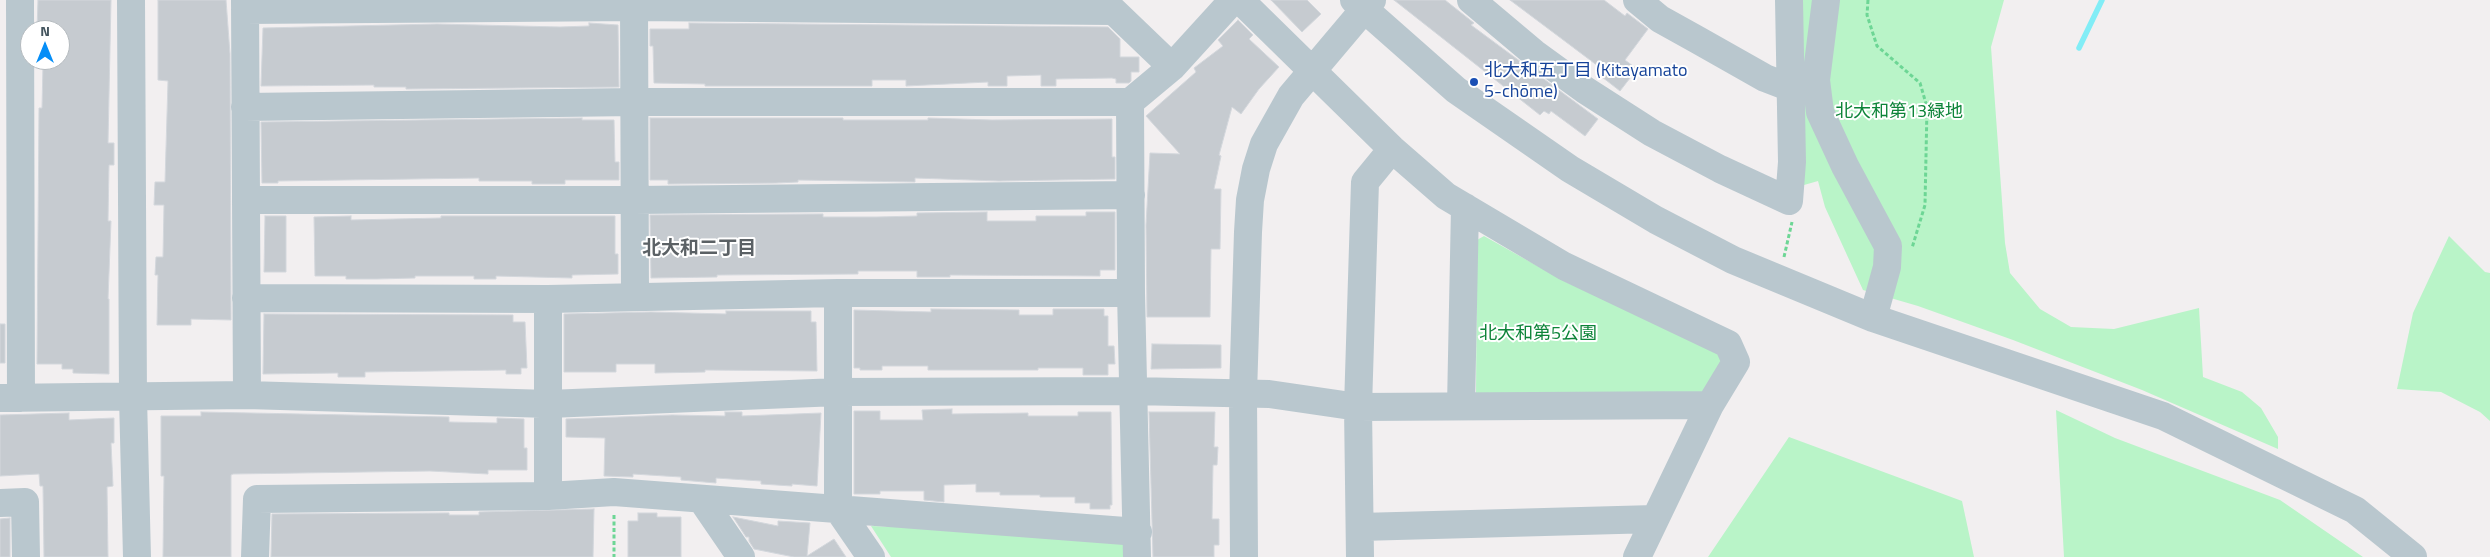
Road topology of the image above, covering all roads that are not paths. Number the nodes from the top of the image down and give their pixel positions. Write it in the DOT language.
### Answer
graph roads {
  1 [pos="20,0"];
  2 [pos="131,0"];
  3 [pos="1233,0"];
  4 [pos="1240,0"];
  5 [pos="1471,0"];
  6 [pos="1636,0"];
  7 [pos="1789,0"];
  8 [pos="1826,0"];
  9 [pos="1363,3"];
  10 [pos="634,4"];
  11 [pos="245,5"];
  12 [pos="1107,5"];
  13 [pos="1172,67"];
  14 [pos="1310,71"];
  15 [pos="10,73"];
  16 [pos="1790,88"];
  17 [pos="635,102"];
  18 [pos="1130,102"];
  19 [pos="245,107"];
  20 [pos="1392,149"];
  21 [pos="10,180"];
  22 [pos="1131,195"];
  23 [pos="246,200"];
  24 [pos="635,200"];
  25 [pos="1465,207"];
  26 [pos="10,286"];
  27 [pos="838,293"];
  28 [pos="1131,293"];
  29 [pos="636,297"];
  30 [pos="246,298"];
  31 [pos="548,299"];
  32 [pos="1874,318"];
  33 [pos="1133,391"];
  34 [pos="838,392"];
  35 [pos="1243,394"];
  36 [pos="247,395"];
  37 [pos="133,397"];
  38 [pos="11,398"];
  39 [pos="549,404"];
  40 [pos="1710,405"];
  41 [pos="1461,406"];
  42 [pos="1358,407"];
  43 [pos="548,496"];
  44 [pos="702,500"];
  45 [pos="0,503"];
  46 [pos="838,509"];
  47 [pos="1655,519"];
  48 [pos="1360,526"];
  49 [pos="1138,544"];
  50 [pos="26,557"];
  51 [pos="138,557"];
  52 [pos="255,557"];
  53 [pos="741,557"];
  54 [pos="872,557"];
  55 [pos="1244,557"];
  56 [pos="1360,557"];
  57 [pos="1637,557"];
  58 [pos="2413,557"];
  1 -- 15 [label="street"];
  2 -- 37 [label="street"];
  3 -- 13 [label="street"];
  4 -- 14 [label="street"];
  5 -- 16 [label="street"];
  6 -- 16 [label="street"];
  7 -- 16 [label="street"];
  8 -- 32 [label="street"];
  9 -- 14 [label="street"];
  9 -- 32 [label="street"];
  10 -- 11 [label="street"];
  10 -- 12 [label="street"];
  10 -- 17 [label="street"];
  11 -- 19 [label="street"];
  12 -- 13 [label="street"];
  13 -- 18 [label="street"];
  14 -- 20 [label="street"];
  14 -- 35 [label="street"];
  15 -- 21 [label="street"];
  17 -- 18 [label="street"];
  17 -- 19 [label="street"];
  17 -- 24 [label="street"];
  18 -- 22 [label="street"];
  19 -- 23 [label="street"];
  20 -- 25 [label="street"];
  20 -- 42 [label="street"];
  21 -- 26 [label="street"];
  22 -- 24 [label="street"];
  22 -- 28 [label="street"];
  23 -- 24 [label="street"];
  23 -- 30 [label="street"];
  24 -- 29 [label="street"];
  25 -- 40 [label="street"];
  25 -- 41 [label="street"];
  26 -- 38 [label="street"];
  27 -- 28 [label="street"];
  27 -- 29 [label="street"];
  27 -- 34 [label="street"];
  28 -- 33 [label="street"];
  29 -- 31 [label="street"];
  30 -- 31 [label="street"];
  30 -- 36 [label="street"];
  31 -- 39 [label="street"];
  32 -- 58 [label="street"];
  33 -- 34 [label="street"];
  33 -- 35 [label="street"];
  33 -- 49 [label="street"];
  34 -- 39 [label="street"];
  34 -- 46 [label="street"];
  35 -- 42 [label="street"];
  35 -- 55 [label="street"];
  36 -- 37 [label="street"];
  36 -- 39 [label="street"];
  37 -- 38 [label="street"];
  37 -- 51 [label="street"];
  39 -- 43 [label="street"];
  40 -- 41 [label="street"];
  40 -- 47 [label="street"];
  41 -- 42 [label="street"];
  42 -- 48 [label="street"];
  43 -- 44 [label="street"];
  43 -- 52 [label="street"];
  44 -- 46 [label="street"];
  44 -- 53 [label="street"];
  45 -- 50 [label="street"];
  46 -- 49 [label="street"];
  46 -- 54 [label="street"];
  47 -- 48 [label="street"];
  47 -- 57 [label="street"];
  48 -- 56 [label="street"];
}
